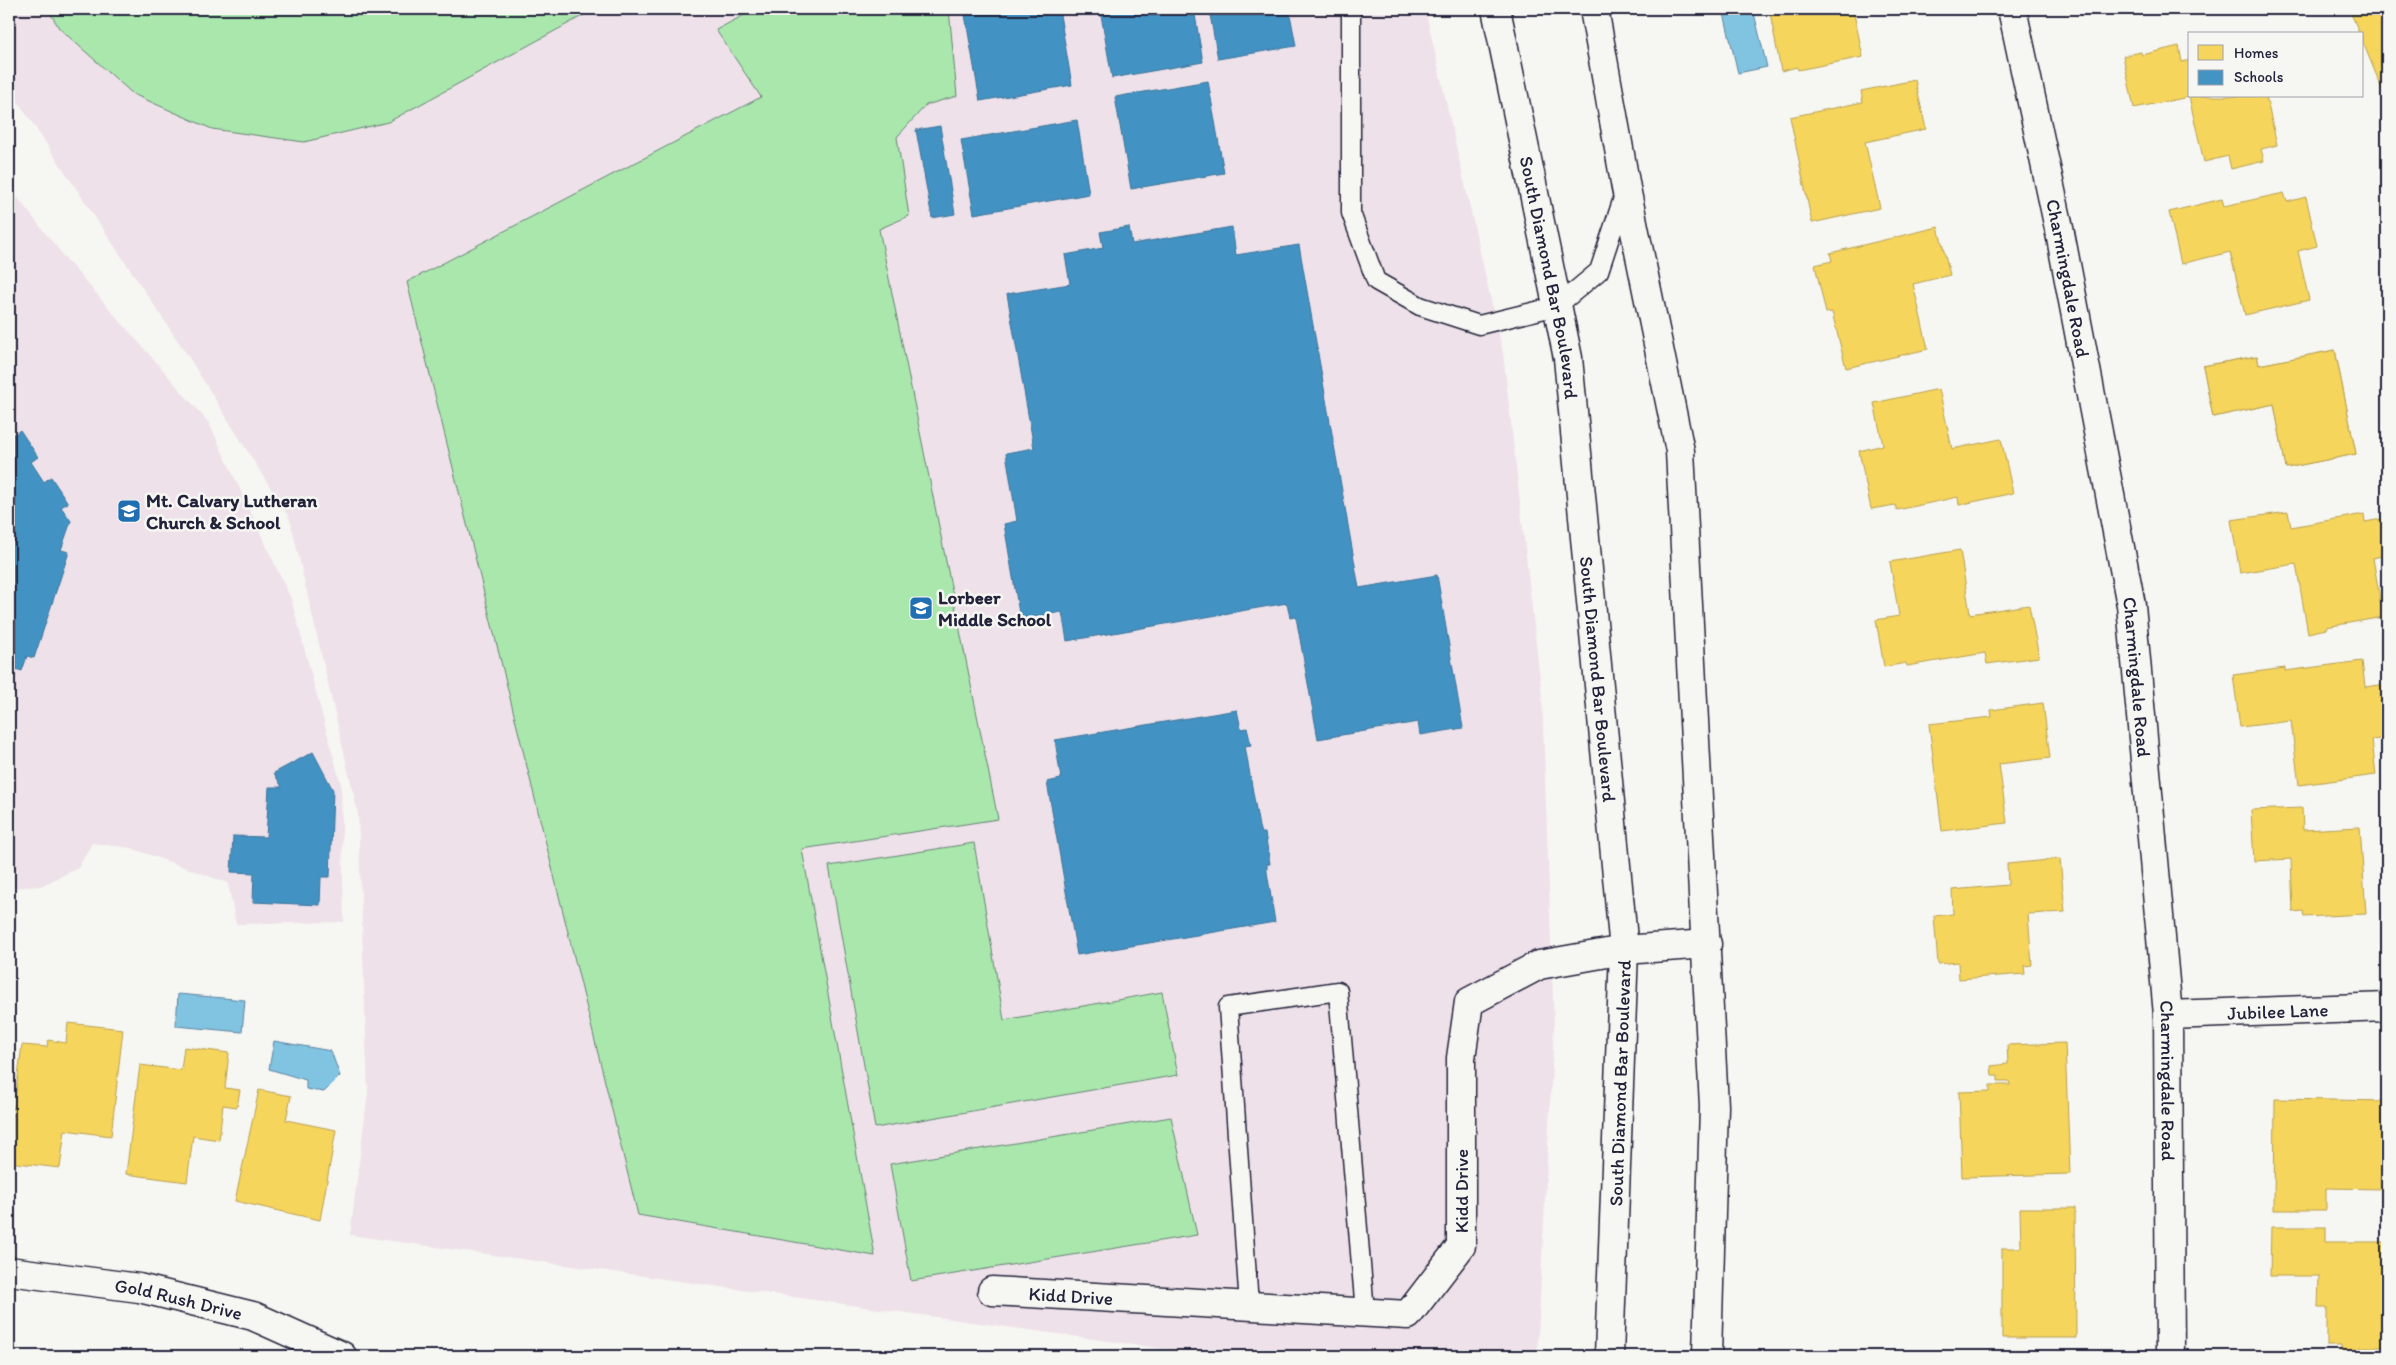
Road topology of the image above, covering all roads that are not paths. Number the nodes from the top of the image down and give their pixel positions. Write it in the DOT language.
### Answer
graph roads {
  1 [pos="1351,9"];
  2 [pos="1496,9"];
  3 [pos="1594,9"];
  4 [pos="2012,9"];
  5 [pos="1626,188"];
  6 [pos="1557,306"];
  7 [pos="1707,944"];
  8 [pos="1624,950"];
  9 [pos="2387,1007"];
  10 [pos="2168,1015"];
  11 [pos="9,1271"];
  12 [pos="992,1292"];
  13 [pos="1249,1306"];
  14 [pos="1364,1312"];
  15 [pos="342,1356"];
  16 [pos="1609,1356"];
  17 [pos="1707,1356"];
  18 [pos="2170,1356"];
  1 -- 6 [label="lane"];
  2 -- 6 [label="street, South Diamond Bar Boulevard"];
  3 -- 5 [label="street"];
  4 -- 10 [label="street, Charmingdale Road"];
  5 -- 6 [label="lane"];
  5 -- 7 [label="street"];
  6 -- 8 [label="street, South Diamond Bar Boulevard"];
  7 -- 8 [label="street, Kidd Drive"];
  7 -- 17 [label="street"];
  8 -- 14 [label="street, Kidd Drive"];
  8 -- 16 [label="street, South Diamond Bar Boulevard"];
  9 -- 10 [label="street, Jubilee Lane"];
  10 -- 18 [label="street, Charmingdale Road"];
  11 -- 15 [label="street, Gold Rush Drive"];
  12 -- 13 [label="street, Kidd Drive"];
  13 -- 14 [label="street, Kidd Drive"];
  13 -- 14 [label="lane"];
}
